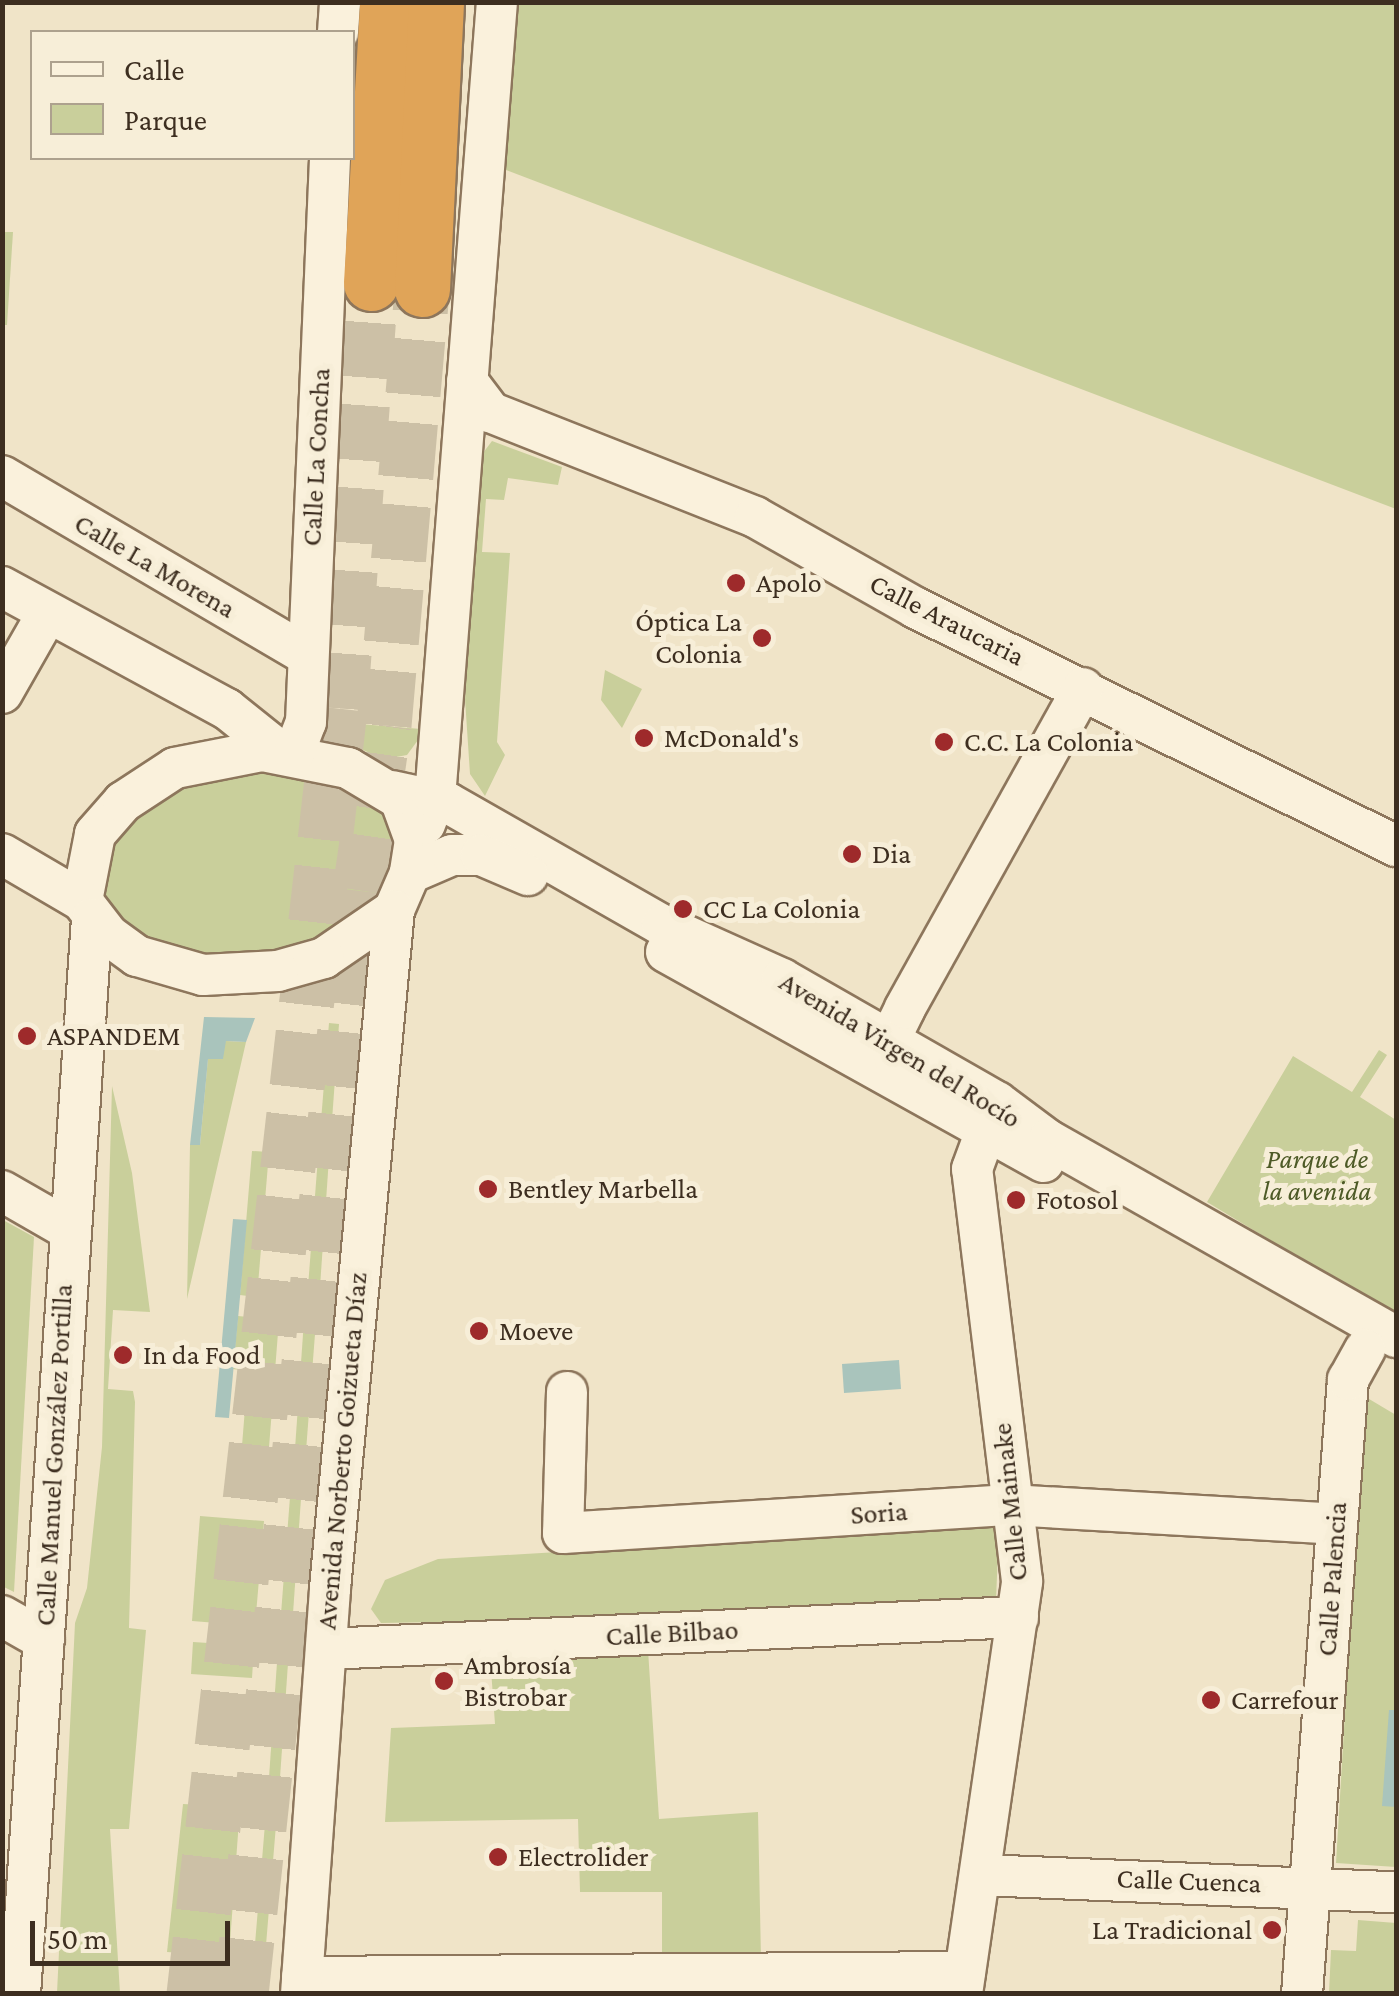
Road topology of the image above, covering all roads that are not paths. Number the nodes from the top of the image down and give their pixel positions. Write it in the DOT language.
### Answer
graph roads {
  1 [pos="340,2"];
  2 [pos="388,2"];
  3 [pos="436,2"];
  4 [pos="447,2"];
  5 [pos="496,2"];
  6 [pos="338,30"];
  7 [pos="434,61"];
  8 [pos="330,160"];
  9 [pos="473,412"];
  10 [pos="2,476"];
  11 [pos="2,587"];
  12 [pos="47,614"];
  13 [pos="307,655"];
  14 [pos="1083,688"];
  15 [pos="2,693"];
  16 [pos="288,753"];
  17 [pos="392,791"];
  18 [pos="435,798"];
  19 [pos="1396,846"];
  20 [pos="2,854"];
  21 [pos="412,856"];
  22 [pos="87,909"];
  23 [pos="394,910"];
  24 [pos="714,979"];
  25 [pos="911,997"];
  26 [pos="842,1012"];
  27 [pos="890,1039"];
  28 [pos="950,1074"];
  29 [pos="986,1131"];
  30 [pos="2,1190"];
  31 [pos="68,1230"];
  32 [pos="1386,1351"];
  33 [pos="567,1392"];
  34 [pos="1010,1505"];
  35 [pos="1335,1524"];
  36 [pos="2,1616"];
  37 [pos="1018,1617"];
  38 [pos="44,1640"];
  39 [pos="326,1649"];
  40 [pos="982,1875"];
  41 [pos="1310,1886"];
  42 [pos="1396,1892"];
  43 [pos="964,1983"];
  44 [pos="302,1985"];
  45 [pos="20,1994"];
  46 [pos="1302,1994"];
  1 -- 6 [label="street"];
  2 -- 7 [label="highway"];
  3 -- 7 [label="highway"];
  4 -- 7 [label="highway"];
  5 -- 9 [label="street"];
  8 -- 13 [label="street, Calle La Concha"];
  9 -- 14 [label="street, Calle Araucaria"];
  9 -- 18 [label="street"];
  10 -- 13 [label="street, Calle La Morena"];
  11 -- 12 [label="street"];
  12 -- 15 [label="street"];
  12 -- 16 [label="street"];
  13 -- 16 [label="street, Calle La Concha"];
  14 -- 19 [label="street, Calle Araucaria"];
  14 -- 25 [label="street"];
  16 -- 17 [label="street"];
  16 -- 22 [label="street"];
  17 -- 18 [label="street, Avenida Virgen del Rocío"];
  17 -- 21 [label="street"];
  18 -- 21 [label="street"];
  18 -- 26 [label="street, Avenida Virgen del Rocío"];
  20 -- 22 [label="street"];
  21 -- 23 [label="street"];
  21 -- 24 [label="street, Avenida Virgen del Rocío"];
  22 -- 23 [label="street"];
  22 -- 31 [label="street, Calle Manuel González Portilla"];
  23 -- 39 [label="street, Avenida Norberto Goizueta Díaz"];
  24 -- 27 [label="street"];
  24 -- 29 [label="street, Avenida Virgen del Rocío"];
  25 -- 26 [label="street"];
  25 -- 27 [label="street"];
  25 -- 28 [label="street"];
  26 -- 27 [label="street, Avenida Virgen del Rocío"];
  27 -- 28 [label="street, Avenida Virgen del Rocío"];
  27 -- 29 [label="street"];
  28 -- 32 [label="street, Avenida Virgen del Rocío"];
  29 -- 32 [label="street, Avenida Virgen del Rocío"];
  29 -- 34 [label="street, Calle Mainake"];
  30 -- 31 [label="street"];
  31 -- 38 [label="street, Calle Manuel González Portilla"];
  32 -- 35 [label="street, Calle Palencia"];
  33 -- 34 [label="street, Soria"];
  34 -- 35 [label="street, Soria"];
  34 -- 37 [label="street, Calle Mainake"];
  35 -- 41 [label="street, Calle Palencia"];
  36 -- 38 [label="street"];
  37 -- 39 [label="street, Calle Bilbao"];
  37 -- 40 [label="street, Calle Mainake"];
  38 -- 45 [label="street, Calle Manuel González Portilla"];
  39 -- 44 [label="street, Avenida Norberto Goizueta Díaz"];
  40 -- 41 [label="street, Calle Cuenca"];
  40 -- 43 [label="street, Calle Mainake"];
  41 -- 42 [label="street, Calle Cuenca"];
  41 -- 46 [label="street, Calle Palencia"];
  43 -- 44 [label="street"];
}
